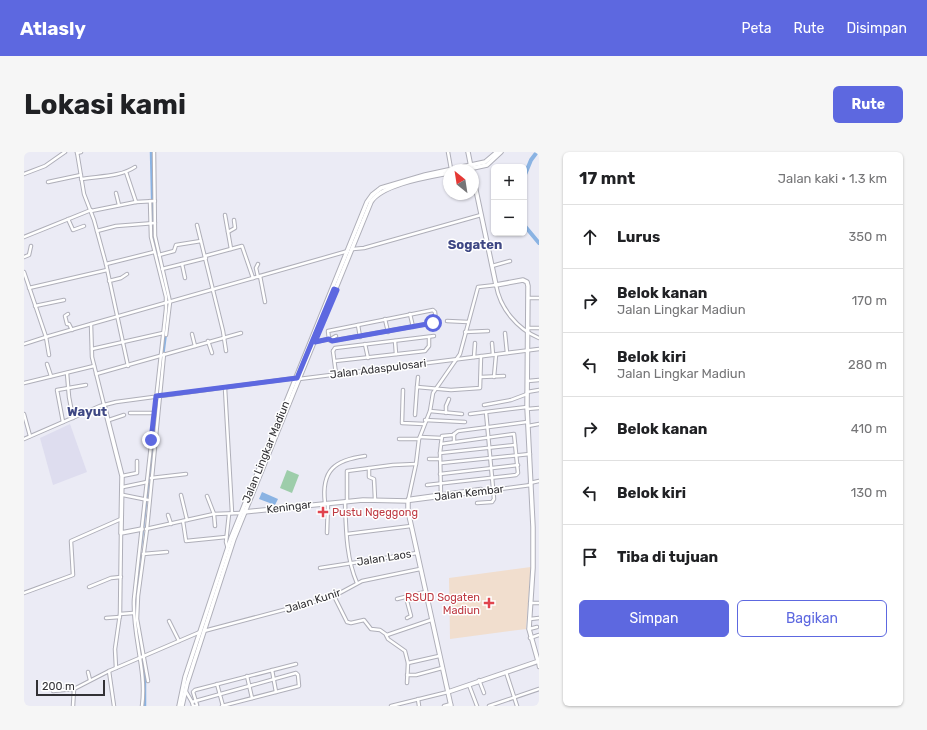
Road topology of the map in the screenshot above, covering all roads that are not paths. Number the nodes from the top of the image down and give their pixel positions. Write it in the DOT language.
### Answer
graph roads {
  1 [pos="65,152"];
  2 [pos="77,152"];
  3 [pos="81,152"];
  4 [pos="154,152"];
  5 [pos="448,152"];
  6 [pos="468,152"];
  7 [pos="497,152"];
  8 [pos="501,152"];
  9 [pos="449,164"];
  10 [pos="470,164"];
  11 [pos="479,165"];
  12 [pos="479,166"];
  13 [pos="135,167"];
  14 [pos="126,172"];
  15 [pos="443,172"];
  16 [pos="443,173"];
  17 [pos="24,174"];
  18 [pos="81,177"];
  19 [pos="48,182"];
  20 [pos="116,193"];
  21 [pos="479,200"];
  22 [pos="153,201"];
  23 [pos="136,202"];
  24 [pos="119,205"];
  25 [pos="91,211"];
  26 [pos="225,215"];
  27 [pos="482,215"];
  28 [pos="68,219"];
  29 [pos="234,220"];
  30 [pos="152,223"];
  31 [pos="197,225"];
  32 [pos="84,226"];
  33 [pos="97,231"];
  34 [pos="228,232"];
  35 [pos="24,236"];
  36 [pos="201,241"];
  37 [pos="32,246"];
  38 [pos="352,248"];
  39 [pos="231,249"];
  40 [pos="348,251"];
  41 [pos="154,252"];
  42 [pos="159,255"];
  43 [pos="24,257"];
  44 [pos="206,257"];
  45 [pos="510,261"];
  46 [pos="106,264"];
  47 [pos="182,264"];
  48 [pos="258,264"];
  49 [pos="492,266"];
  50 [pos="162,269"];
  51 [pos="107,270"];
  52 [pos="24,272"];
  53 [pos="127,274"];
  54 [pos="259,277"];
  55 [pos="185,278"];
  56 [pos="253,278"];
  57 [pos="109,281"];
  58 [pos="496,285"];
  59 [pos="29,288"];
  60 [pos="213,289"];
  61 [pos="335,289"];
  62 [pos="528,298"];
  63 [pos="539,298"];
  64 [pos="64,300"];
  65 [pos="168,302"];
  66 [pos="265,302"];
  67 [pos="35,306"];
  68 [pos="68,314"];
  69 [pos="410,314"];
  70 [pos="117,316"];
  71 [pos="386,320"];
  72 [pos="447,321"];
  73 [pos="468,322"];
  74 [pos="91,324"];
  75 [pos="358,325"];
  76 [pos="412,327"];
  77 [pos="539,328"];
  78 [pos="72,330"];
  79 [pos="335,330"];
  80 [pos="528,330"];
  81 [pos="488,331"];
  82 [pos="388,332"];
  83 [pos="466,332"];
  84 [pos="241,333"];
  85 [pos="505,333"];
  86 [pos="165,334"];
  87 [pos="192,334"];
  88 [pos="336,336"];
  89 [pos="360,336"];
  90 [pos="429,336"];
  91 [pos="434,336"];
  92 [pos="46,337"];
  93 [pos="223,337"];
  94 [pos="539,338"];
  95 [pos="329,339"];
  96 [pos="336,340"];
  97 [pos="395,340"];
  98 [pos="208,341"];
  99 [pos="315,342"];
  100 [pos="122,343"];
  101 [pos="475,343"];
  102 [pos="492,343"];
  103 [pos="24,344"];
  104 [pos="365,344"];
  105 [pos="194,346"];
  106 [pos="92,349"];
  107 [pos="539,349"];
  108 [pos="226,351"];
  109 [pos="528,351"];
  110 [pos="212,353"];
  111 [pos="507,353"];
  112 [pos="396,354"];
  113 [pos="49,355"];
  114 [pos="162,355"];
  115 [pos="494,355"];
  116 [pos="481,356"];
  117 [pos="474,357"];
  118 [pos="368,358"];
  119 [pos="457,359"];
  120 [pos="335,361"];
  121 [pos="47,364"];
  122 [pos="94,366"];
  123 [pos="128,366"];
  124 [pos="67,373"];
  125 [pos="96,374"];
  126 [pos="336,374"];
  127 [pos="51,376"];
  128 [pos="504,376"];
  129 [pos="481,377"];
  130 [pos="494,377"];
  131 [pos="298,378"];
  132 [pos="418,378"];
  133 [pos="539,380"];
  134 [pos="528,381"];
  135 [pos="24,383"];
  136 [pos="86,385"];
  137 [pos="69,387"];
  138 [pos="417,387"];
  139 [pos="225,388"];
  140 [pos="434,389"];
  141 [pos="403,390"];
  142 [pos="539,390"];
  143 [pos="527,393"];
  144 [pos="158,396"];
  145 [pos="450,399"];
  146 [pos="104,405"];
  147 [pos="484,405"];
  148 [pos="527,408"];
  149 [pos="539,408"];
  150 [pos="430,411"];
  151 [pos="486,412"];
  152 [pos="130,413"];
  153 [pos="154,413"];
  154 [pos="446,413"];
  155 [pos="24,414"];
  156 [pos="415,414"];
  157 [pos="462,414"];
  158 [pos="470,414"];
  159 [pos="124,415"];
  160 [pos="73,418"];
  161 [pos="109,420"];
  162 [pos="425,420"];
  163 [pos="63,422"];
  164 [pos="465,422"];
  165 [pos="424,424"];
  166 [pos="528,424"];
  167 [pos="539,424"];
  168 [pos="488,427"];
  169 [pos="454,434"];
  170 [pos="30,436"];
  171 [pos="419,438"];
  172 [pos="442,438"];
  173 [pos="490,438"];
  174 [pos="24,439"];
  175 [pos="399,440"];
  176 [pos="454,442"];
  177 [pos="441,444"];
  178 [pos="515,445"];
  179 [pos="490,448"];
  180 [pos="440,453"];
  181 [pos="530,454"];
  182 [pos="516,455"];
  183 [pos="365,456"];
  184 [pos="491,458"];
  185 [pos="428,459"];
  186 [pos="440,459"];
  187 [pos="137,461"];
  188 [pos="440,463"];
  189 [pos="416,464"];
  190 [pos="518,465"];
  191 [pos="369,468"];
  192 [pos="492,468"];
  193 [pos="186,474"];
  194 [pos="440,474"];
  195 [pos="122,476"];
  196 [pos="492,477"];
  197 [pos="151,478"];
  198 [pos="539,481"];
  199 [pos="147,482"];
  200 [pos="440,483"];
  201 [pos="531,484"];
  202 [pos="427,485"];
  203 [pos="123,487"];
  204 [pos="493,488"];
  205 [pos="123,495"];
  206 [pos="181,495"];
  207 [pos="441,495"];
  208 [pos="207,496"];
  209 [pos="375,499"];
  210 [pos="146,500"];
  211 [pos="408,500"];
  212 [pos="346,502"];
  213 [pos="326,503"];
  214 [pos="477,503"];
  215 [pos="243,512"];
  216 [pos="168,514"];
  217 [pos="214,514"];
  218 [pos="231,514"];
  219 [pos="121,519"];
  220 [pos="188,520"];
  221 [pos="183,521"];
  222 [pos="171,524"];
  223 [pos="215,526"];
  224 [pos="411,526"];
  225 [pos="144,529"];
  226 [pos="121,533"];
  227 [pos="327,533"];
  228 [pos="347,534"];
  229 [pos="226,538"];
  230 [pos="229,549"];
  231 [pos="167,552"];
  232 [pos="417,553"];
  233 [pos="143,554"];
  234 [pos="351,564"];
  235 [pos="320,568"];
  236 [pos="420,569"];
  237 [pos="121,577"];
  238 [pos="357,582"];
  239 [pos="89,587"];
  240 [pos="24,593"];
  241 [pos="425,594"];
  242 [pos="334,596"];
  243 [pos="397,599"];
  244 [pos="530,603"];
  245 [pos="539,603"];
  246 [pos="133,613"];
  247 [pos="120,616"];
  248 [pos="106,618"];
  249 [pos="408,618"];
  250 [pos="539,618"];
  251 [pos="529,619"];
  252 [pos="431,620"];
  253 [pos="169,621"];
  254 [pos="537,627"];
  255 [pos="529,629"];
  256 [pos="203,631"];
  257 [pos="385,634"];
  258 [pos="539,635"];
  259 [pos="530,638"];
  260 [pos="179,641"];
  261 [pos="439,656"];
  262 [pos="141,657"];
  263 [pos="538,661"];
  264 [pos="408,663"];
  265 [pos="296,664"];
  266 [pos="539,667"];
  267 [pos="116,668"];
  268 [pos="442,668"];
  269 [pos="272,670"];
  270 [pos="109,671"];
  271 [pos="88,672"];
  272 [pos="506,672"];
  273 [pos="407,675"];
  274 [pos="246,676"];
  275 [pos="90,680"];
  276 [pos="274,680"];
  277 [pos="479,680"];
  278 [pos="148,681"];
  279 [pos="407,683"];
  280 [pos="217,684"];
  281 [pos="469,685"];
  282 [pos="249,686"];
  283 [pos="74,689"];
  284 [pos="539,689"];
  285 [pos="53,690"];
  286 [pos="185,690"];
  287 [pos="276,692"];
  288 [pos="448,692"];
  289 [pos="484,693"];
  290 [pos="220,695"];
  291 [pos="252,698"];
  292 [pos="514,698"];
  293 [pos="418,699"];
  294 [pos="195,701"];
  295 [pos="410,701"];
  296 [pos="192,702"];
  297 [pos="399,705"];
  298 [pos="451,705"];
  299 [pos="73,706"];
  300 [pos="114,706"];
  301 [pos="142,706"];
  302 [pos="180,706"];
  303 [pos="195,706"];
  304 [pos="222,706"];
  305 [pos="391,706"];
  306 [pos="410,706"];
  307 [pos="419,706"];
  308 [pos="444,706"];
  309 [pos="477,706"];
  310 [pos="489,706"];
  311 [pos="517,706"];
  1 -- 17 [label="street"];
  2 -- 3 [label="street"];
  2 -- 18 [label="street"];
  4 -- 22 [label="street"];
  5 -- 9 [label="street"];
  6 -- 10 [label="main road"];
  7 -- 11 [label="main road, Jalan Lingkar Madiun"];
  8 -- 12 [label="main road, Jalan Lingkar Madiun"];
  13 -- 14 [label="street"];
  14 -- 18 [label="street"];
  14 -- 23 [label="street"];
  15 -- 40 [label="main road, Jalan Lingkar Madiun"];
  16 -- 38 [label="main road, Jalan Lingkar Madiun"];
  18 -- 19 [label="street"];
  18 -- 25 [label="street"];
  20 -- 24 [label="street"];
  21 -- 27 [label="main road"];
  22 -- 23 [label="street"];
  22 -- 30 [label="street"];
  23 -- 24 [label="street"];
  24 -- 25 [label="street"];
  25 -- 28 [label="street"];
  25 -- 33 [label="street"];
  26 -- 34 [label="street"];
  27 -- 38 [label="street"];
  27 -- 49 [label="main road"];
  28 -- 32 [label="street"];
  28 -- 35 [label="street"];
  29 -- 34 [label="street"];
  30 -- 33 [label="street"];
  30 -- 41 [label="street"];
  30 -- 42 [label="street"];
  31 -- 36 [label="street"];
  33 -- 46 [label="street"];
  34 -- 39 [label="street"];
  36 -- 42 [label="street"];
  36 -- 44 [label="street"];
  37 -- 43 [label="street"];
  38 -- 61 [label="main road, Jalan Lingkar Madiun"];
  39 -- 44 [label="street"];
  39 -- 56 [label="street"];
  40 -- 54 [label="street"];
  40 -- 61 [label="main road, Jalan Lingkar Madiun"];
  41 -- 46 [label="street"];
  41 -- 65 [label="street"];
  42 -- 50 [label="street"];
  44 -- 47 [label="street"];
  44 -- 60 [label="street"];
  45 -- 49 [label="street"];
  46 -- 51 [label="street"];
  47 -- 50 [label="street"];
  47 -- 55 [label="street"];
  48 -- 54 [label="street"];
  49 -- 58 [label="main road"];
  50 -- 65 [label="street"];
  51 -- 57 [label="street"];
  51 -- 59 [label="street"];
  52 -- 59 [label="street"];
  53 -- 57 [label="street"];
  54 -- 56 [label="street"];
  54 -- 66 [label="street"];
  56 -- 60 [label="street"];
  57 -- 70 [label="street"];
  58 -- 62 [label="main road"];
  58 -- 73 [label="street"];
  58 -- 80 [label="street"];
  59 -- 67 [label="street"];
  60 -- 65 [label="street"];
  60 -- 93 [label="street"];
  61 -- 99 [label="main road, Jalan Lingkar Madiun"];
  61 -- 131 [label="main road, Jalan Lingkar Madiun"];
  62 -- 63 [label="street"];
  62 -- 80 [label="main road"];
  64 -- 67 [label="street"];
  65 -- 70 [label="street"];
  65 -- 86 [label="street"];
  67 -- 92 [label="street"];
  68 -- 78 [label="street"];
  69 -- 71 [label="street"];
  69 -- 76 [label="street"];
  69 -- 76 [label="street"];
  70 -- 74 [label="street"];
  70 -- 100 [label="street"];
  71 -- 75 [label="street"];
  71 -- 82 [label="street"];
  72 -- 73 [label="street"];
  73 -- 83 [label="street"];
  74 -- 78 [label="street"];
  74 -- 106 [label="street"];
  75 -- 79 [label="street"];
  75 -- 89 [label="street"];
  76 -- 82 [label="street"];
  77 -- 80 [label="street"];
  78 -- 92 [label="street"];
  79 -- 88 [label="street"];
  79 -- 95 [label="street"];
  80 -- 94 [label="street"];
  80 -- 109 [label="main road"];
  81 -- 83 [label="street"];
  82 -- 89 [label="street"];
  83 -- 119 [label="street"];
  84 -- 93 [label="street"];
  85 -- 111 [label="street"];
  86 -- 100 [label="street"];
  86 -- 114 [label="street"];
  87 -- 105 [label="street"];
  88 -- 95 [label="street"];
  88 -- 96 [label="street"];
  89 -- 96 [label="street"];
  90 -- 91 [label="street"];
  90 -- 97 [label="street"];
  90 -- 112 [label="street"];
  92 -- 103 [label="street"];
  92 -- 113 [label="street"];
  93 -- 98 [label="street"];
  93 -- 108 [label="street"];
  95 -- 96 [label="street"];
  95 -- 99 [label="street"];
  97 -- 104 [label="street"];
  97 -- 112 [label="street"];
  98 -- 105 [label="street"];
  98 -- 110 [label="street"];
  99 -- 131 [label="main road, Jalan Lingkar Madiun"];
  100 -- 106 [label="street"];
  100 -- 123 [label="street"];
  101 -- 117 [label="street"];
  102 -- 115 [label="street"];
  104 -- 118 [label="street"];
  104 -- 120 [label="street"];
  105 -- 114 [label="street"];
  106 -- 122 [label="street"];
  107 -- 109 [label="street, Jalan Adaspulosari"];
  109 -- 111 [label="street, Jalan Adaspulosari"];
  109 -- 134 [label="main road"];
  111 -- 115 [label="street, Jalan Adaspulosari"];
  112 -- 118 [label="street"];
  114 -- 123 [label="street"];
  114 -- 144 [label="street"];
  115 -- 116 [label="street, Jalan Adaspulosari"];
  115 -- 130 [label="street"];
  116 -- 117 [label="street, Jalan Adaspulosari"];
  116 -- 129 [label="street"];
  117 -- 119 [label="street, Jalan Adaspulosari"];
  118 -- 120 [label="street"];
  119 -- 126 [label="street, Jalan Adaspulosari"];
  119 -- 140 [label="street"];
  120 -- 126 [label="street"];
  121 -- 127 [label="street"];
  122 -- 124 [label="street"];
  122 -- 125 [label="street"];
  123 -- 125 [label="street"];
  124 -- 127 [label="street"];
  124 -- 137 [label="street"];
  125 -- 146 [label="street"];
  126 -- 131 [label="street, Jalan Adaspulosari"];
  127 -- 135 [label="street"];
  128 -- 130 [label="street"];
  129 -- 130 [label="street"];
  129 -- 140 [label="street"];
  131 -- 139 [label="street, Jalan Adaspulosari"];
  131 -- 215 [label="main road, Jalan Lingkar Madiun"];
  132 -- 138 [label="street"];
  133 -- 134 [label="street"];
  134 -- 143 [label="main road"];
  136 -- 137 [label="street"];
  137 -- 160 [label="street"];
  137 -- 163 [label="street"];
  138 -- 140 [label="street"];
  138 -- 156 [label="street"];
  139 -- 144 [label="street, Jalan Adaspulosari"];
  139 -- 218 [label="street"];
  140 -- 150 [label="street"];
  141 -- 165 [label="street"];
  142 -- 143 [label="street"];
  143 -- 147 [label="street"];
  143 -- 148 [label="main road"];
  144 -- 146 [label="street, Jalan Adaspulosari"];
  144 -- 153 [label="street"];
  144 -- 197 [label="street"];
  145 -- 154 [label="street"];
  146 -- 160 [label="street, Jalan Adaspulosari"];
  146 -- 161 [label="main road"];
  148 -- 149 [label="street"];
  148 -- 151 [label="street"];
  148 -- 166 [label="main road"];
  150 -- 154 [label="street"];
  150 -- 162 [label="street"];
  151 -- 158 [label="street"];
  151 -- 168 [label="street"];
  152 -- 153 [label="street"];
  153 -- 199 [label="street"];
  154 -- 157 [label="street"];
  155 -- 170 [label="street"];
  159 -- 161 [label="street"];
  160 -- 163 [label="street, Jalan Adaspulosari"];
  161 -- 195 [label="main road"];
  162 -- 164 [label="street"];
  162 -- 165 [label="street"];
  163 -- 170 [label="street, Jalan Adaspulosari"];
  165 -- 171 [label="street"];
  166 -- 167 [label="street"];
  166 -- 168 [label="street"];
  166 -- 181 [label="main road"];
  168 -- 169 [label="street"];
  168 -- 173 [label="street"];
  169 -- 172 [label="street"];
  169 -- 176 [label="street"];
  170 -- 174 [label="street, Jalan Adaspulosari"];
  171 -- 172 [label="street"];
  171 -- 175 [label="street"];
  171 -- 189 [label="street"];
  172 -- 177 [label="street"];
  173 -- 176 [label="street"];
  173 -- 178 [label="street"];
  173 -- 179 [label="street"];
  176 -- 177 [label="street"];
  177 -- 180 [label="street"];
  178 -- 179 [label="street"];
  178 -- 182 [label="street"];
  179 -- 180 [label="street"];
  179 -- 184 [label="street"];
  180 -- 186 [label="street"];
  181 -- 182 [label="street"];
  181 -- 201 [label="main road"];
  182 -- 184 [label="street"];
  182 -- 190 [label="street"];
  183 -- 213 [label="street"];
  184 -- 188 [label="street"];
  184 -- 192 [label="street"];
  185 -- 186 [label="street"];
  186 -- 188 [label="street"];
  187 -- 195 [label="street"];
  188 -- 194 [label="street"];
  189 -- 191 [label="street"];
  189 -- 211 [label="street"];
  190 -- 192 [label="street"];
  190 -- 196 [label="street"];
  191 -- 209 [label="street"];
  191 -- 212 [label="street"];
  192 -- 194 [label="street"];
  192 -- 196 [label="street"];
  193 -- 197 [label="street"];
  194 -- 200 [label="street"];
  195 -- 203 [label="main road"];
  196 -- 200 [label="street"];
  196 -- 204 [label="street"];
  197 -- 210 [label="street"];
  198 -- 201 [label="street, Jalan Kembar"];
  199 -- 203 [label="street"];
  199 -- 210 [label="street"];
  200 -- 202 [label="street"];
  200 -- 207 [label="street"];
  201 -- 204 [label="street, Jalan Kembar"];
  201 -- 244 [label="main road"];
  203 -- 205 [label="main road"];
  204 -- 207 [label="street, Jalan Kembar"];
  204 -- 214 [label="street"];
  205 -- 210 [label="street"];
  205 -- 219 [label="main road"];
  206 -- 220 [label="street"];
  207 -- 211 [label="street, Jalan Kembar"];
  208 -- 217 [label="street"];
  209 -- 211 [label="main road, Keningar"];
  209 -- 212 [label="main road, Keningar"];
  210 -- 225 [label="street"];
  210 -- 225 [label="street"];
  211 -- 224 [label="main road"];
  212 -- 213 [label="main road, Keningar"];
  212 -- 228 [label="street"];
  213 -- 215 [label="main road, Keningar"];
  213 -- 227 [label="street"];
  215 -- 218 [label="street"];
  215 -- 230 [label="main road, Jalan Lingkar Madiun"];
  216 -- 222 [label="street"];
  217 -- 218 [label="street"];
  217 -- 220 [label="street"];
  217 -- 223 [label="street"];
  218 -- 229 [label="street"];
  219 -- 226 [label="main road"];
  219 -- 240 [label="street"];
  220 -- 221 [label="street"];
  221 -- 222 [label="street"];
  221 -- 229 [label="street"];
  222 -- 225 [label="street"];
  224 -- 228 [label="street"];
  224 -- 232 [label="main road"];
  225 -- 226 [label="main road"];
  225 -- 233 [label="street"];
  225 -- 246 [label="street"];
  226 -- 237 [label="street"];
  228 -- 234 [label="street"];
  229 -- 230 [label="street"];
  230 -- 256 [label="main road, Jalan Lingkar Madiun"];
  231 -- 233 [label="street"];
  232 -- 234 [label="street, Jalan Laos"];
  232 -- 236 [label="main road"];
  233 -- 262 [label="street"];
  234 -- 235 [label="street, Jalan Laos"];
  234 -- 238 [label="street"];
  236 -- 238 [label="street, Jalan Kunir"];
  236 -- 241 [label="main road"];
  237 -- 239 [label="street"];
  237 -- 247 [label="street"];
  238 -- 242 [label="street, Jalan Kunir"];
  241 -- 243 [label="street"];
  241 -- 249 [label="street"];
  241 -- 252 [label="main road"];
  242 -- 256 [label="street, Jalan Kunir"];
  242 -- 257 [label="street"];
  244 -- 245 [label="street"];
  244 -- 251 [label="main road"];
  246 -- 247 [label="street"];
  246 -- 262 [label="street"];
  247 -- 248 [label="street"];
  247 -- 267 [label="street"];
  250 -- 251 [label="street"];
  251 -- 255 [label="main road"];
  252 -- 257 [label="street"];
  252 -- 261 [label="main road"];
  253 -- 260 [label="street"];
  254 -- 255 [label="street"];
  255 -- 259 [label="main road"];
  256 -- 260 [label="street, Jalan Kunir"];
  256 -- 286 [label="main road, Jalan Lingkar Madiun"];
  256 -- 302 [label="main road, Jalan Lingkar Madiun"];
  257 -- 264 [label="street"];
  258 -- 259 [label="street"];
  259 -- 263 [label="main road"];
  260 -- 262 [label="street, Jalan Kunir"];
  261 -- 264 [label="street"];
  261 -- 268 [label="main road"];
  262 -- 267 [label="street, Jalan Kunir"];
  262 -- 278 [label="street"];
  262 -- 301 [label="street"];
  263 -- 266 [label="street"];
  263 -- 272 [label="main road"];
  264 -- 273 [label="street"];
  265 -- 269 [label="street"];
  267 -- 270 [label="street, Jalan Kunir"];
  268 -- 273 [label="street"];
  268 -- 288 [label="main road"];
  269 -- 274 [label="street"];
  269 -- 276 [label="street"];
  270 -- 275 [label="street, Jalan Kunir"];
  270 -- 300 [label="street"];
  271 -- 275 [label="street"];
  272 -- 277 [label="main road"];
  272 -- 292 [label="street"];
  273 -- 279 [label="street"];
  274 -- 280 [label="street"];
  274 -- 282 [label="street"];
  275 -- 283 [label="street, Jalan Kunir"];
  276 -- 282 [label="street"];
  276 -- 287 [label="street"];
  276 -- 287 [label="street"];
  277 -- 281 [label="main road"];
  277 -- 289 [label="street"];
  280 -- 290 [label="street"];
  280 -- 294 [label="street"];
  281 -- 288 [label="main road"];
  281 -- 309 [label="street"];
  282 -- 290 [label="street"];
  282 -- 291 [label="street"];
  283 -- 285 [label="street"];
  283 -- 299 [label="street"];
  284 -- 292 [label="street"];
  286 -- 296 [label="street"];
  286 -- 302 [label="main road, Jalan Lingkar Madiun"];
  287 -- 291 [label="street"];
  288 -- 293 [label="street"];
  288 -- 298 [label="main road"];
  290 -- 294 [label="street"];
  290 -- 304 [label="street"];
  291 -- 304 [label="street"];
  292 -- 310 [label="street"];
  292 -- 311 [label="street"];
  293 -- 295 [label="street"];
  293 -- 307 [label="street"];
  294 -- 296 [label="street"];
  294 -- 303 [label="street"];
  295 -- 297 [label="street"];
  295 -- 306 [label="street"];
  296 -- 303 [label="street"];
  297 -- 305 [label="street"];
  298 -- 308 [label="street"];
}
